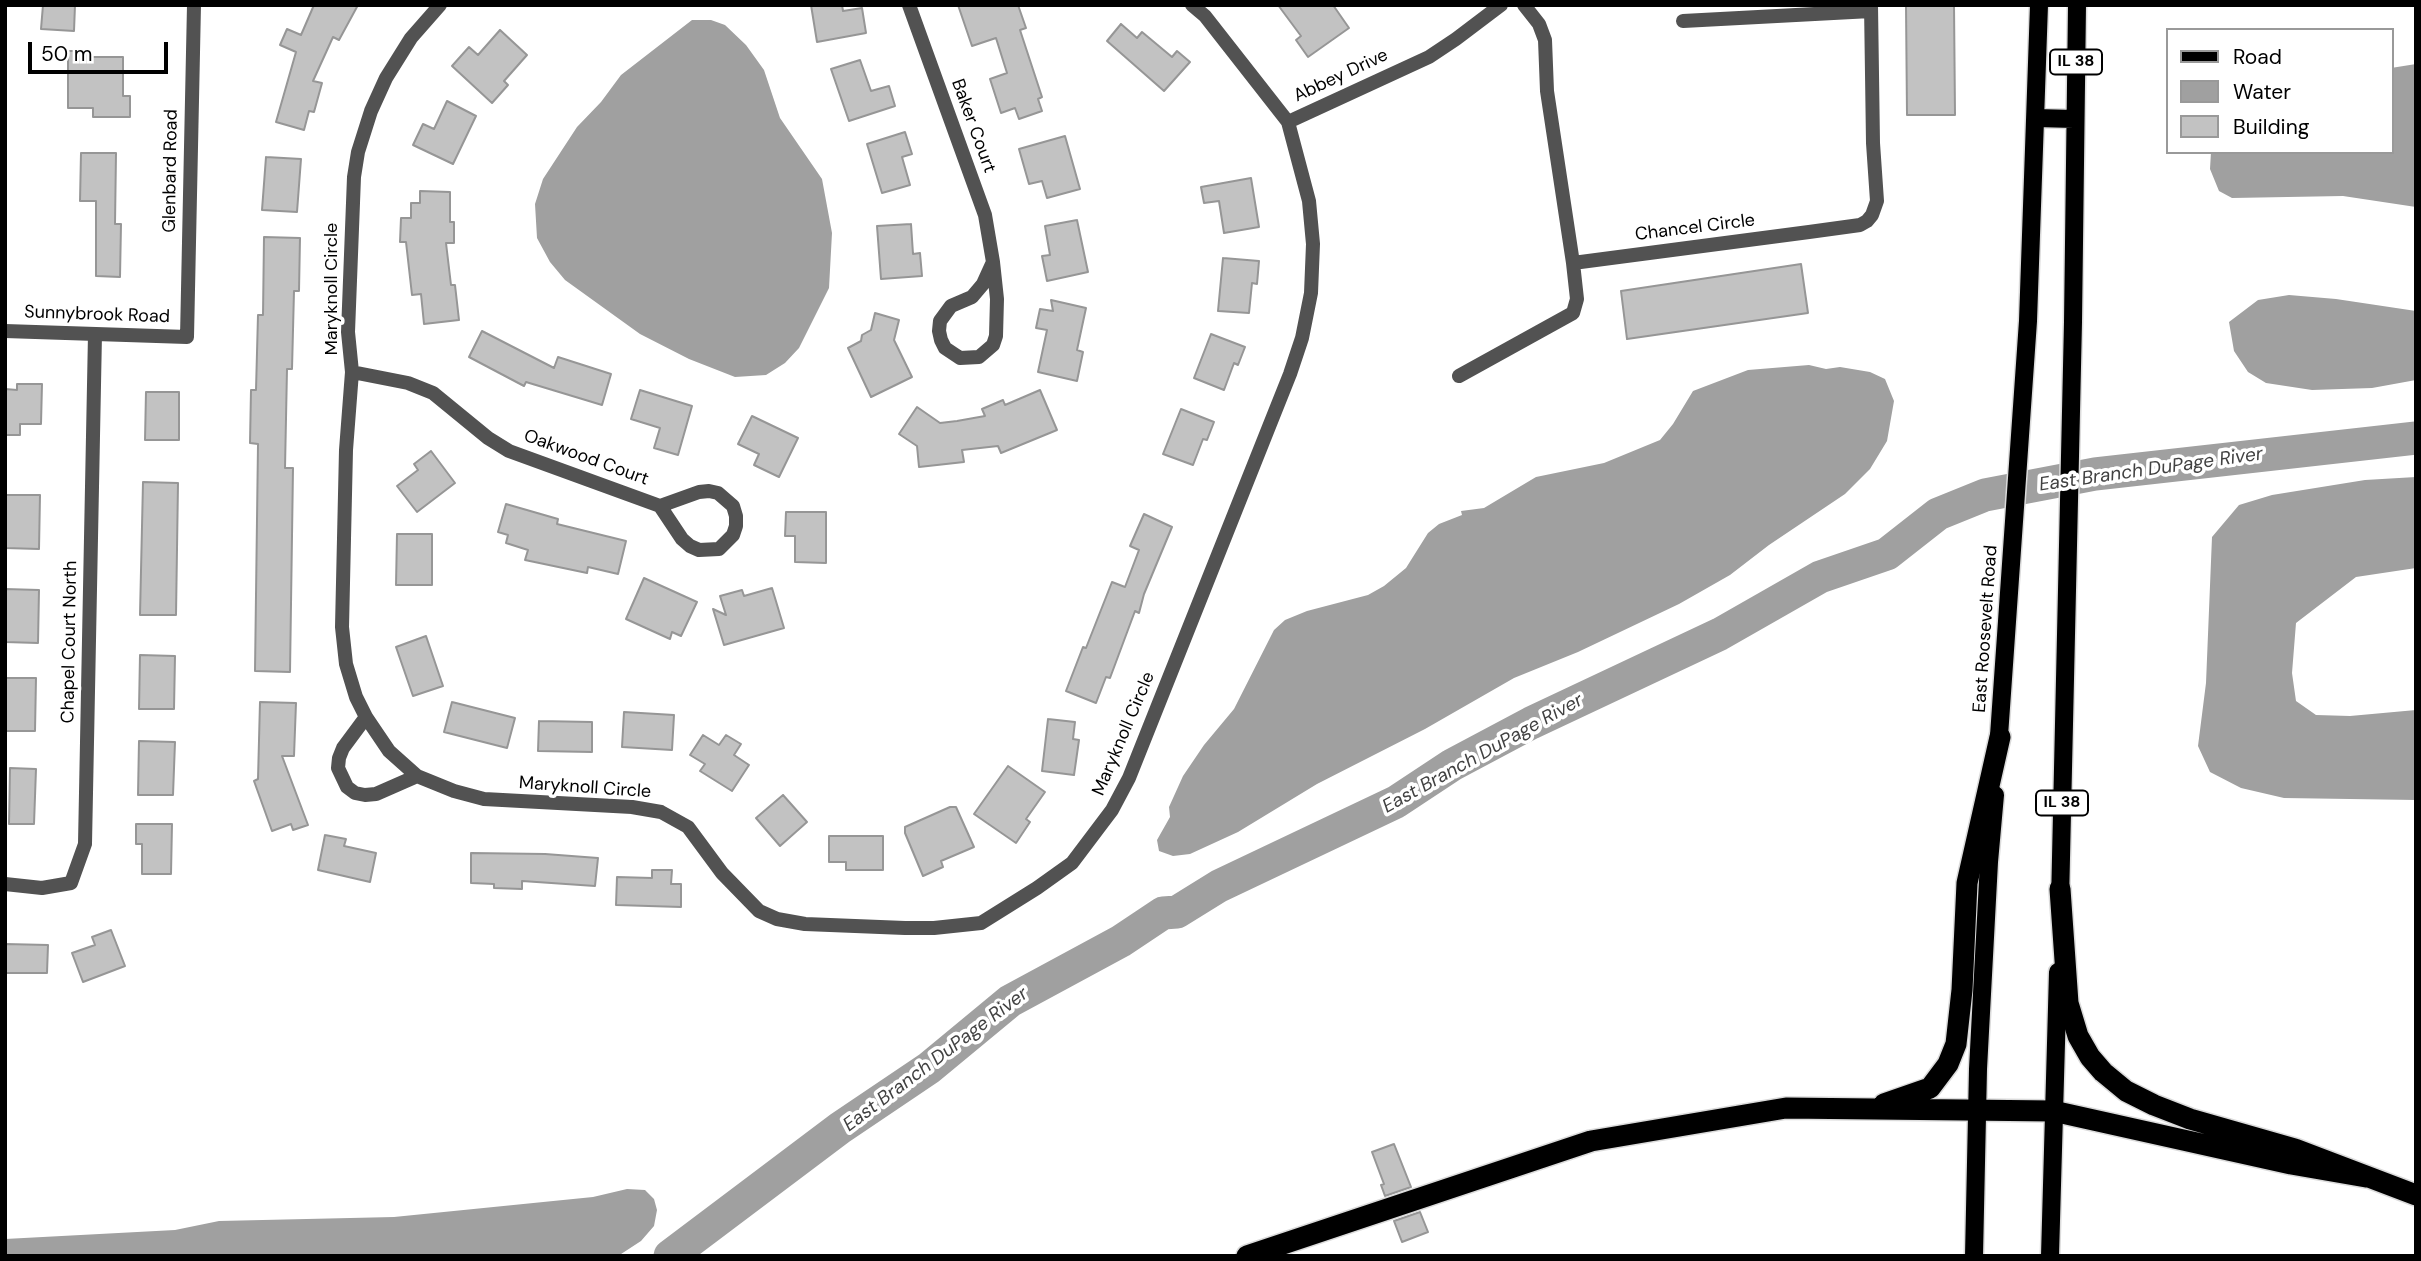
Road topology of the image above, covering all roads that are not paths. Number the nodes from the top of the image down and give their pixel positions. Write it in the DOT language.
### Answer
graph roads {
  1 [pos="194,5"];
  2 [pos="440,5"];
  3 [pos="909,5"];
  4 [pos="1192,5"];
  5 [pos="1501,5"];
  6 [pos="1524,5"];
  7 [pos="2039,5"];
  8 [pos="2077,5"];
  9 [pos="1871,8"];
  10 [pos="1684,21"];
  11 [pos="2036,118"];
  12 [pos="2074,118"];
  13 [pos="1289,122"];
  14 [pos="993,261"];
  15 [pos="1573,263"];
  16 [pos="5,331"];
  17 [pos="95,334"];
  18 [pos="187,337"];
  19 [pos="352,372"];
  20 [pos="1459,376"];
  21 [pos="660,506"];
  22 [pos="366,717"];
  23 [pos="2000,737"];
  24 [pos="417,776"];
  25 [pos="5,884"];
  26 [pos="2060,889"];
  27 [pos="1871,1109"];
  28 [pos="2053,1111"];
  29 [pos="1976,1112"];
  30 [pos="2366,1177"];
  31 [pos="2416,1195"];
  32 [pos="1247,1256"];
  33 [pos="1974,1256"];
  34 [pos="2050,1256"];
  1 -- 18 [label="street, Glenbard Road"];
  2 -- 19 [label="street, Maryknoll Circle"];
  3 -- 14 [label="street, Baker Court"];
  4 -- 13 [label="street, Abbey Drive"];
  5 -- 13 [label="street, Abbey Drive"];
  6 -- 15 [label="street"];
  7 -- 11 [label="main road, East Roosevelt Road / IL 38"];
  8 -- 12 [label="main road, IL 38"];
  9 -- 10 [label="street"];
  9 -- 15 [label="street, Chancel Circle"];
  11 -- 12 [label="main road"];
  11 -- 23 [label="main road, East Roosevelt Road / IL 38"];
  12 -- 26 [label="main road, IL 38"];
  13 -- 24 [label="street, Maryknoll Circle"];
  14 -- 14 [label="street, Baker Court"];
  15 -- 20 [label="street"];
  16 -- 17 [label="street, Sunnybrook Road"];
  17 -- 18 [label="street, Sunnybrook Road"];
  17 -- 25 [label="street, Chapel Court North"];
  19 -- 21 [label="street, Oakwood Court"];
  19 -- 22 [label="street, Maryknoll Circle"];
  21 -- 21 [label="street, Oakwood Court"];
  22 -- 24 [label="street, Maryknoll Circle"];
  22 -- 24 [label="street"];
  23 -- 27 [label="highway"];
  23 -- 29 [label="main road, East Roosevelt Road / IL 38"];
  26 -- 28 [label="main road, IL 38"];
  26 -- 30 [label="highway"];
  27 -- 29 [label="highway"];
  27 -- 32 [label="highway"];
  28 -- 29 [label="highway"];
  28 -- 30 [label="highway"];
  28 -- 34 [label="main road, IL 38"];
  29 -- 33 [label="main road, East Roosevelt Road / IL 38"];
  30 -- 31 [label="highway"];
}
